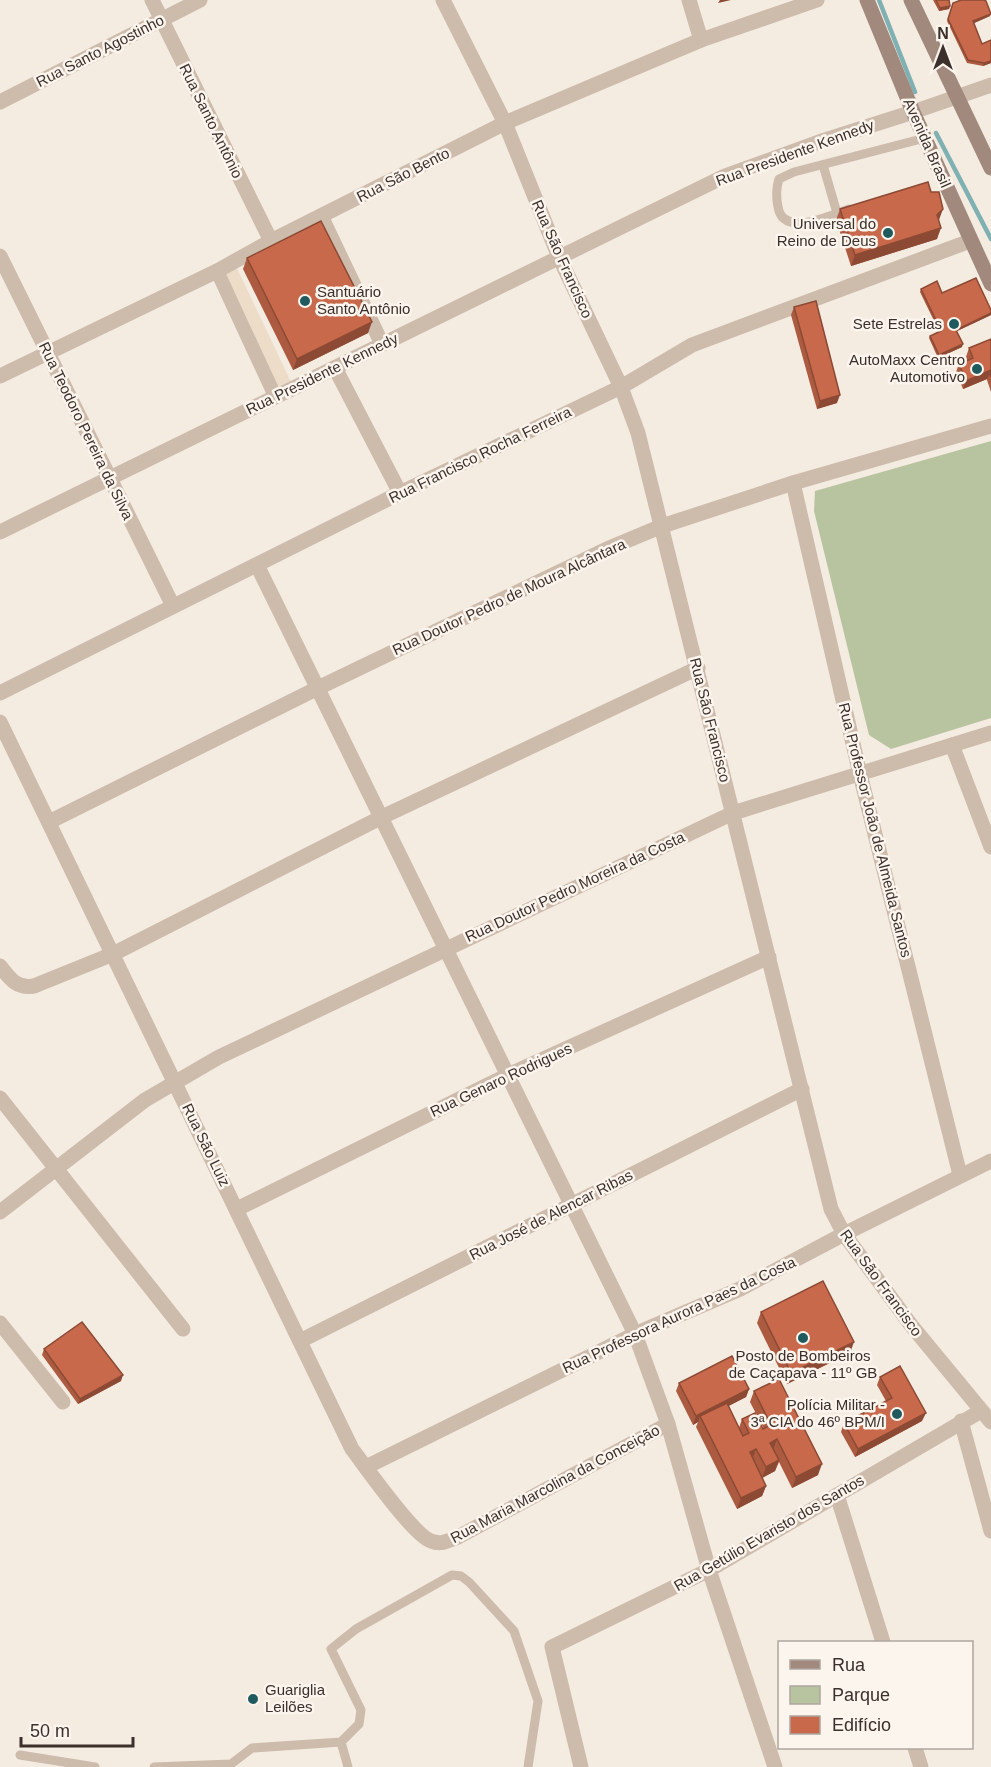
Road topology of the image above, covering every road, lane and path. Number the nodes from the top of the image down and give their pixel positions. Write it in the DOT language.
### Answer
graph roads {
  1 [pos="152,0"];
  2 [pos="200,0"];
  3 [pos="443,0"];
  4 [pos="689,0"];
  5 [pos="817,0"];
  6 [pos="867,0"];
  7 [pos="911,0"];
  8 [pos="161,20"];
  9 [pos="701,40"];
  10 [pos="991,85"];
  11 [pos="958,96"];
  12 [pos="0,102"];
  13 [pos="913,112"];
  14 [pos="505,123"];
  15 [pos="925,138"];
  16 [pos="824,165"];
  17 [pos="991,168"];
  18 [pos="858,206"];
  19 [pos="837,213"];
  20 [pos="321,216"];
  21 [pos="271,241"];
  22 [pos="970,241"];
  23 [pos="0,256"];
  24 [pos="559,257"];
  25 [pos="217,271"];
  26 [pos="991,284"];
  27 [pos="382,344"];
  28 [pos="47,353"];
  29 [pos="335,368"];
  30 [pos="0,376"];
  31 [pos="621,387"];
  32 [pos="275,396"];
  33 [pos="991,426"];
  34 [pos="110,479"];
  35 [pos="793,483"];
  36 [pos="400,493"];
  37 [pos="662,526"];
  38 [pos="0,532"];
  39 [pos="257,565"];
  40 [pos="173,606"];
  41 [pos="698,668"];
  42 [pos="318,688"];
  43 [pos="0,693"];
  44 [pos="0,722"];
  45 [pos="991,733"];
  46 [pos="952,745"];
  47 [pos="860,774"];
  48 [pos="733,813"];
  49 [pos="382,817"];
  50 [pos="49,822"];
  51 [pos="991,847"];
  52 [pos="445,948"];
  53 [pos="113,954"];
  54 [pos="769,957"];
  55 [pos="0,966"];
  56 [pos="508,1075"];
  57 [pos="176,1082"];
  58 [pos="802,1089"];
  59 [pos="0,1098"];
  60 [pos="991,1161"];
  61 [pos="56,1169"];
  62 [pos="960,1175"];
  63 [pos="572,1204"];
  64 [pos="237,1209"];
  65 [pos="0,1212"];
  66 [pos="843,1234"];
  67 [pos="0,1323"];
  68 [pos="183,1329"];
  69 [pos="635,1334"];
  70 [pos="300,1341"];
  71 [pos="63,1402"];
  72 [pos="986,1416"];
  73 [pos="961,1421"];
  74 [pos="669,1424"];
  75 [pos="366,1467"];
  76 [pos="837,1495"];
  77 [pos="991,1531"];
  78 [pos="441,1544"];
  79 [pos="709,1570"];
  80 [pos="883,1641"];
  81 [pos="341,1742"];
  82 [pos="915,1749"];
  83 [pos="20,1755"];
  84 [pos="95,1767"];
  85 [pos="154,1767"];
  86 [pos="348,1767"];
  87 [pos="528,1767"];
  88 [pos="580,1767"];
  89 [pos="775,1767"];
  90 [pos="921,1767"];
  1 -- 8 [label="street, Rua Santo Antônio"];
  2 -- 8 [label="street, Rua Santo Agostinho"];
  3 -- 14 [label="street, Rua São Francisco"];
  4 -- 9 [label="street"];
  5 -- 9 [label="street, Rua São Bento"];
  6 -- 13 [label="main road, Avenida Brasil"];
  7 -- 11 [label="main road"];
  8 -- 12 [label="street, Rua Santo Agostinho"];
  8 -- 21 [label="street, Rua Santo Antônio"];
  9 -- 14 [label="street, Rua São Bento"];
  10 -- 11 [label="street, Rua Presidente Kennedy"];
  11 -- 13 [label="street, Rua Presidente Kennedy"];
  11 -- 17 [label="main road"];
  13 -- 15 [label="main road, Avenida Brasil"];
  13 -- 24 [label="street, Rua Presidente Kennedy"];
  14 -- 20 [label="street, Rua São Bento"];
  14 -- 24 [label="street, Rua São Francisco"];
  15 -- 16 [label="lane"];
  15 -- 22 [label="main road, Avenida Brasil"];
  16 -- 19 [label="lane"];
  16 -- 19 [label="lane"];
  18 -- 19 [label="lane"];
  20 -- 21 [label="street, Rua São Bento"];
  20 -- 27 [label="street"];
  21 -- 25 [label="street, Rua São Bento"];
  22 -- 26 [label="main road, Avenida Brasil"];
  22 -- 31 [label="street, Rua Francisco Rocha Ferreira"];
  23 -- 28 [label="street, Rua Teodoro Pereira da Silva"];
  24 -- 27 [label="street, Rua Presidente Kennedy"];
  24 -- 31 [label="street, Rua São Francisco"];
  25 -- 28 [label="street, Rua São Bento"];
  25 -- 32 [label="street"];
  27 -- 29 [label="street, Rua Presidente Kennedy"];
  28 -- 30 [label="street, Rua São Bento"];
  28 -- 34 [label="street, Rua Teodoro Pereira da Silva"];
  29 -- 32 [label="street, Rua Presidente Kennedy"];
  29 -- 36 [label="street"];
  31 -- 36 [label="street, Rua Francisco Rocha Ferreira"];
  31 -- 37 [label="street, Rua São Francisco"];
  32 -- 34 [label="street, Rua Presidente Kennedy"];
  33 -- 35 [label="street, Rua Doutor Pedro de Moura Alcântara"];
  34 -- 38 [label="street, Rua Presidente Kennedy"];
  34 -- 40 [label="street, Rua Teodoro Pereira da Silva"];
  35 -- 37 [label="street, Rua Doutor Pedro de Moura Alcântara"];
  35 -- 47 [label="street, Rua Professor João de Almeida Santos"];
  36 -- 39 [label="street, Rua Francisco Rocha Ferreira"];
  37 -- 41 [label="street, Rua São Francisco"];
  37 -- 42 [label="street, Rua Doutor Pedro de Moura Alcântara"];
  39 -- 40 [label="street, Rua Francisco Rocha Ferreira"];
  39 -- 42 [label="street"];
  40 -- 43 [label="street, Rua Francisco Rocha Ferreira"];
  41 -- 48 [label="street, Rua São Francisco"];
  41 -- 49 [label="street"];
  42 -- 49 [label="street"];
  42 -- 50 [label="street, Rua Doutor Pedro de Moura Alcântara"];
  44 -- 50 [label="street, Rua São Luiz"];
  45 -- 46 [label="street, Rua Doutor Pedro Moreira da Costa"];
  46 -- 47 [label="street, Rua Doutor Pedro Moreira da Costa"];
  46 -- 51 [label="street"];
  47 -- 48 [label="street, Rua Doutor Pedro Moreira da Costa"];
  47 -- 62 [label="street, Rua Professor João de Almeida Santos"];
  48 -- 52 [label="street, Rua Doutor Pedro Moreira da Costa"];
  48 -- 54 [label="street, Rua São Francisco"];
  49 -- 52 [label="street"];
  49 -- 53 [label="street"];
  50 -- 53 [label="street, Rua São Luiz"];
  52 -- 56 [label="street"];
  52 -- 57 [label="street, Rua Doutor Pedro Moreira da Costa"];
  53 -- 55 [label="street"];
  53 -- 57 [label="street, Rua São Luiz"];
  54 -- 56 [label="street, Rua Genaro Rodrigues"];
  54 -- 58 [label="street, Rua São Francisco"];
  56 -- 63 [label="street"];
  56 -- 64 [label="street, Rua Genaro Rodrigues"];
  57 -- 61 [label="street, Rua Doutor Pedro Moreira da Costa"];
  57 -- 64 [label="street, Rua São Luiz"];
  58 -- 63 [label="street, Rua José de Alencar Ribas"];
  58 -- 66 [label="street, Rua São Francisco"];
  59 -- 61 [label="street"];
  60 -- 62 [label="street, Rua Professora Aurora Paes da Costa"];
  61 -- 65 [label="street, Rua Doutor Pedro Moreira da Costa"];
  61 -- 68 [label="street"];
  62 -- 66 [label="street, Rua Professora Aurora Paes da Costa"];
  63 -- 69 [label="street"];
  63 -- 70 [label="street, Rua José de Alencar Ribas"];
  64 -- 70 [label="street, Rua São Luiz"];
  66 -- 69 [label="street, Rua Professora Aurora Paes da Costa"];
  66 -- 72 [label="street, Rua São Francisco"];
  67 -- 71 [label="street"];
  69 -- 74 [label="street"];
  69 -- 75 [label="street, Rua Professora Aurora Paes da Costa"];
  70 -- 75 [label="street, Rua São Luiz"];
  72 -- 73 [label="street, Rua Getúlio Evaristo dos Santos"];
  73 -- 76 [label="street, Rua Getúlio Evaristo dos Santos"];
  73 -- 77 [label="street"];
  74 -- 78 [label="street, Rua Maria Marcolina da Conceição"];
  74 -- 79 [label="street"];
  75 -- 78 [label="street, Rua São Luiz"];
  76 -- 79 [label="street, Rua Getúlio Evaristo dos Santos"];
  76 -- 80 [label="street"];
  79 -- 88 [label="street, Rua Getúlio Evaristo dos Santos"];
  79 -- 89 [label="street"];
  81 -- 85 [label="lane"];
  81 -- 86 [label="lane"];
  81 -- 87 [label="lane"];
  82 -- 90 [label="street"];
  83 -- 84 [label="lane"];
}
